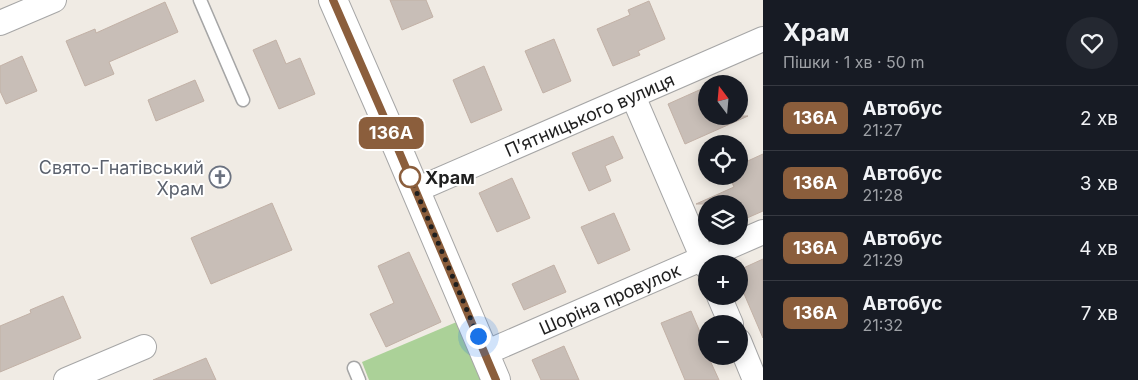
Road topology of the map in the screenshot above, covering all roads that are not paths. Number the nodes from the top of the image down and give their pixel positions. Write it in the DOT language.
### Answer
graph roads {
  1 [pos="54,0"];
  2 [pos="200,0"];
  3 [pos="333,0"];
  4 [pos="0,23"];
  5 [pos="763,39"];
  6 [pos="633,96"];
  7 [pos="243,100"];
  8 [pos="416,190"];
  9 [pos="763,232"];
  10 [pos="702,255"];
  11 [pos="719,255"];
  12 [pos="698,265"];
  13 [pos="144,347"];
  14 [pos="484,353"];
  15 [pos="748,363"];
  16 [pos="66,380"];
  17 [pos="496,380"];
  18 [pos="755,380"];
  1 -- 4 [label="street"];
  2 -- 7 [label="lane"];
  3 -- 8 [label="street"];
  5 -- 6 [label="street, П’ятницького вулиця"];
  6 -- 8 [label="street, П’ятницького вулиця"];
  6 -- 10 [label="street"];
  8 -- 14 [label="street"];
  9 -- 11 [label="street, Шоріна провулок"];
  12 -- 14 [label="street, Шоріна провулок"];
  13 -- 16 [label="street"];
  14 -- 17 [label="street"];
  15 -- 18 [label="street"];
}
